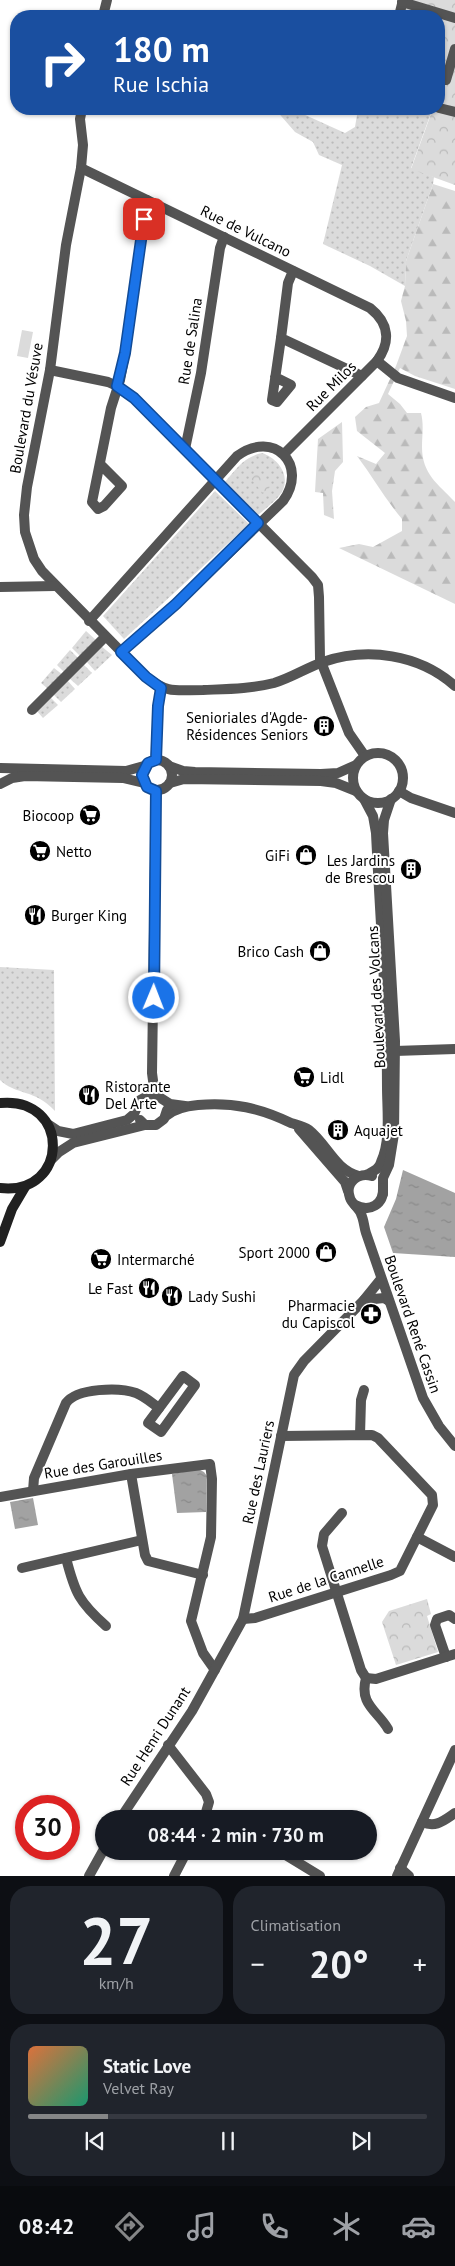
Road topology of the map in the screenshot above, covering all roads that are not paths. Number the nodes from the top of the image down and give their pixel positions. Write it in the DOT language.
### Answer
graph roads {
  1 [pos="403,1"];
  2 [pos="425,10"];
  3 [pos="455,49"];
  4 [pos="446,80"];
  5 [pos="81,115"];
  6 [pos="81,168"];
  7 [pos="147,200"];
  8 [pos="224,238"];
  9 [pos="293,271"];
  10 [pos="387,333"];
  11 [pos="281,338"];
  12 [pos="377,361"];
  13 [pos="50,370"];
  14 [pos="362,376"];
  15 [pos="275,377"];
  16 [pos="117,386"];
  17 [pos="455,398"];
  18 [pos="185,448"];
  19 [pos="284,454"];
  20 [pos="100,464"];
  21 [pos="215,481"];
  22 [pos="258,523"];
  23 [pos="55,586"];
  24 [pos="0,587"];
  25 [pos="90,621"];
  26 [pos="106,637"];
  27 [pos="121,652"];
  28 [pos="322,663"];
  29 [pos="455,686"];
  30 [pos="161,688"];
  31 [pos="32,710"];
  32 [pos="365,756"];
  33 [pos="156,760"];
  34 [pos="356,765"];
  35 [pos="144,766"];
  36 [pos="169,766"];
  37 [pos="0,768"];
  38 [pos="144,783"];
  39 [pos="170,783"];
  40 [pos="0,784"];
  41 [pos="156,791"];
  42 [pos="356,791"];
  43 [pos="395,795"];
  44 [pos="364,799"];
  45 [pos="455,813"];
  46 [pos="455,1050"];
  47 [pos="395,1051"];
  48 [pos="152,1073"];
  49 [pos="0,1094"];
  50 [pos="144,1097"];
  51 [pos="162,1099"];
  52 [pos="13,1101"];
  53 [pos="0,1102"];
  54 [pos="189,1106"];
  55 [pos="136,1108"];
  56 [pos="166,1116"];
  57 [pos="293,1123"];
  58 [pos="49,1125"];
  59 [pos="145,1125"];
  60 [pos="51,1160"];
  61 [pos="363,1175"];
  62 [pos="25,1187"];
  63 [pos="0,1188"];
  64 [pos="348,1191"];
  65 [pos="381,1198"];
  66 [pos="355,1205"];
  67 [pos="0,1242"];
  68 [pos="382,1279"];
  69 [pos="364,1300"];
  70 [pos="389,1301"];
  71 [pos="364,1390"];
  72 [pos="159,1408"];
  73 [pos="360,1435"];
  74 [pos="281,1436"];
  75 [pos="455,1436"];
  76 [pos="455,1446"];
  77 [pos="131,1474"];
  78 [pos="33,1491"];
  79 [pos="0,1497"];
  80 [pos="342,1513"];
  81 [pos="417,1537"];
  82 [pos="142,1540"];
  83 [pos="455,1557"];
  84 [pos="66,1558"];
  85 [pos="22,1568"];
  86 [pos="203,1575"];
  87 [pos="337,1592"];
  88 [pos="243,1619"];
  89 [pos="455,1619"];
  90 [pos="106,1626"];
  91 [pos="450,1655"];
  92 [pos="214,1670"];
  93 [pos="366,1678"];
  94 [pos="388,1729"];
  95 [pos="168,1745"];
  96 [pos="455,1750"];
  97 [pos="446,1768"];
  98 [pos="455,1775"];
  99 [pos="126,1810"];
  100 [pos="207,1810"];
  101 [pos="455,1813"];
  102 [pos="422,1822"];
  103 [pos="98,1860"];
  104 [pos="182,1860"];
  105 [pos="294,1860"];
  106 [pos="399,1872"];
  107 [pos="89,1876"];
  108 [pos="174,1876"];
  109 [pos="320,1876"];
  110 [pos="409,1876"];
  1 -- 2 [label="street"];
  3 -- 4 [label="street"];
  5 -- 6 [label="street, Boulevard du Vésuve"];
  6 -- 7 [label="street, Rue de Vulcano"];
  6 -- 13 [label="street, Boulevard du Vésuve"];
  7 -- 8 [label="street, Rue de Vulcano"];
  7 -- 16 [label="street"];
  8 -- 9 [label="street, Rue de Vulcano"];
  8 -- 18 [label="street, Rue de Salina"];
  9 -- 10 [label="street, Rue de Vulcano"];
  9 -- 11 [label="street"];
  10 -- 12 [label="street, Rue Milos"];
  11 -- 14 [label="street"];
  11 -- 15 [label="street"];
  12 -- 14 [label="street, Rue Milos"];
  12 -- 17 [label="street"];
  13 -- 16 [label="street"];
  13 -- 23 [label="street, Boulevard du Vésuve"];
  14 -- 19 [label="street, Rue Milos"];
  16 -- 18 [label="street"];
  16 -- 20 [label="street"];
  18 -- 21 [label="street"];
  19 -- 21 [label="street"];
  19 -- 22 [label="street"];
  21 -- 22 [label="street"];
  21 -- 25 [label="street"];
  22 -- 27 [label="street"];
  22 -- 28 [label="street"];
  23 -- 24 [label="street"];
  23 -- 25 [label="street, Boulevard du Vésuve"];
  25 -- 26 [label="street, Boulevard du Vésuve"];
  26 -- 27 [label="street, Boulevard du Vésuve"];
  26 -- 31 [label="street"];
  27 -- 30 [label="street, Boulevard du Vésuve"];
  28 -- 29 [label="street"];
  28 -- 30 [label="street"];
  28 -- 32 [label="street"];
  30 -- 33 [label="street"];
  32 -- 34 [label="street"];
  32 -- 43 [label="street"];
  33 -- 35 [label="street"];
  33 -- 36 [label="street"];
  34 -- 36 [label="street"];
  34 -- 42 [label="street"];
  35 -- 37 [label="street"];
  35 -- 38 [label="street"];
  36 -- 39 [label="street"];
  38 -- 40 [label="street"];
  38 -- 41 [label="street"];
  39 -- 41 [label="street"];
  39 -- 42 [label="street"];
  41 -- 48 [label="street"];
  42 -- 44 [label="street"];
  43 -- 44 [label="street"];
  43 -- 45 [label="street"];
  43 -- 47 [label="street, Boulevard des Volcans"];
  44 -- 61 [label="street, Boulevard des Volcans"];
  46 -- 47 [label="street"];
  47 -- 65 [label="street, Boulevard des Volcans"];
  48 -- 50 [label="street"];
  48 -- 51 [label="street"];
  49 -- 52 [label="main road"];
  50 -- 51 [label="street"];
  50 -- 55 [label="street"];
  51 -- 54 [label="street"];
  51 -- 56 [label="street"];
  52 -- 53 [label="main road"];
  52 -- 58 [label="main road"];
  54 -- 56 [label="street"];
  54 -- 57 [label="street"];
  55 -- 58 [label="street"];
  55 -- 59 [label="street"];
  56 -- 59 [label="street"];
  57 -- 61 [label="street"];
  57 -- 64 [label="street"];
  58 -- 60 [label="main road"];
  59 -- 60 [label="street"];
  60 -- 62 [label="main road"];
  61 -- 64 [label="street"];
  61 -- 65 [label="street"];
  62 -- 63 [label="main road"];
  62 -- 67 [label="main road"];
  64 -- 66 [label="street"];
  65 -- 66 [label="street"];
  65 -- 75 [label="street, Boulevard René Cassin"];
  66 -- 68 [label="street, Boulevard René Cassin"];
  68 -- 69 [label="street, Rue des Lauriers"];
  68 -- 70 [label="street, Boulevard René Cassin"];
  69 -- 70 [label="street"];
  69 -- 74 [label="street, Rue des Lauriers"];
  70 -- 76 [label="street, Boulevard René Cassin"];
  71 -- 73 [label="street"];
  72 -- 72 [label="street"];
  72 -- 78 [label="street"];
  73 -- 74 [label="street, Rue de la Cannelle"];
  73 -- 81 [label="street, Rue de la Cannelle"];
  74 -- 88 [label="street, Rue des Lauriers"];
  77 -- 78 [label="street, Rue des Garouilles"];
  77 -- 82 [label="street"];
  77 -- 86 [label="street, Rue des Garouilles"];
  78 -- 79 [label="street, Rue des Garouilles"];
  80 -- 87 [label="street"];
  81 -- 83 [label="street"];
  81 -- 87 [label="street, Rue de la Cannelle"];
  82 -- 84 [label="street"];
  82 -- 86 [label="street"];
  84 -- 85 [label="street"];
  84 -- 90 [label="street"];
  86 -- 92 [label="street"];
  87 -- 88 [label="street, Rue de la Cannelle"];
  87 -- 93 [label="street"];
  88 -- 92 [label="street, Rue des Lauriers"];
  89 -- 91 [label="street"];
  91 -- 93 [label="street"];
  92 -- 95 [label="street, Rue Henri Dunant"];
  93 -- 94 [label="street"];
  95 -- 99 [label="street, Rue Henri Dunant"];
  95 -- 100 [label="street"];
  96 -- 97 [label="street"];
  97 -- 98 [label="street"];
  97 -- 102 [label="street"];
  101 -- 102 [label="street"];
  102 -- 106 [label="street"];
  103 -- 107 [label="street"];
  104 -- 108 [label="street"];
  105 -- 109 [label="street"];
  106 -- 110 [label="street"];
}
